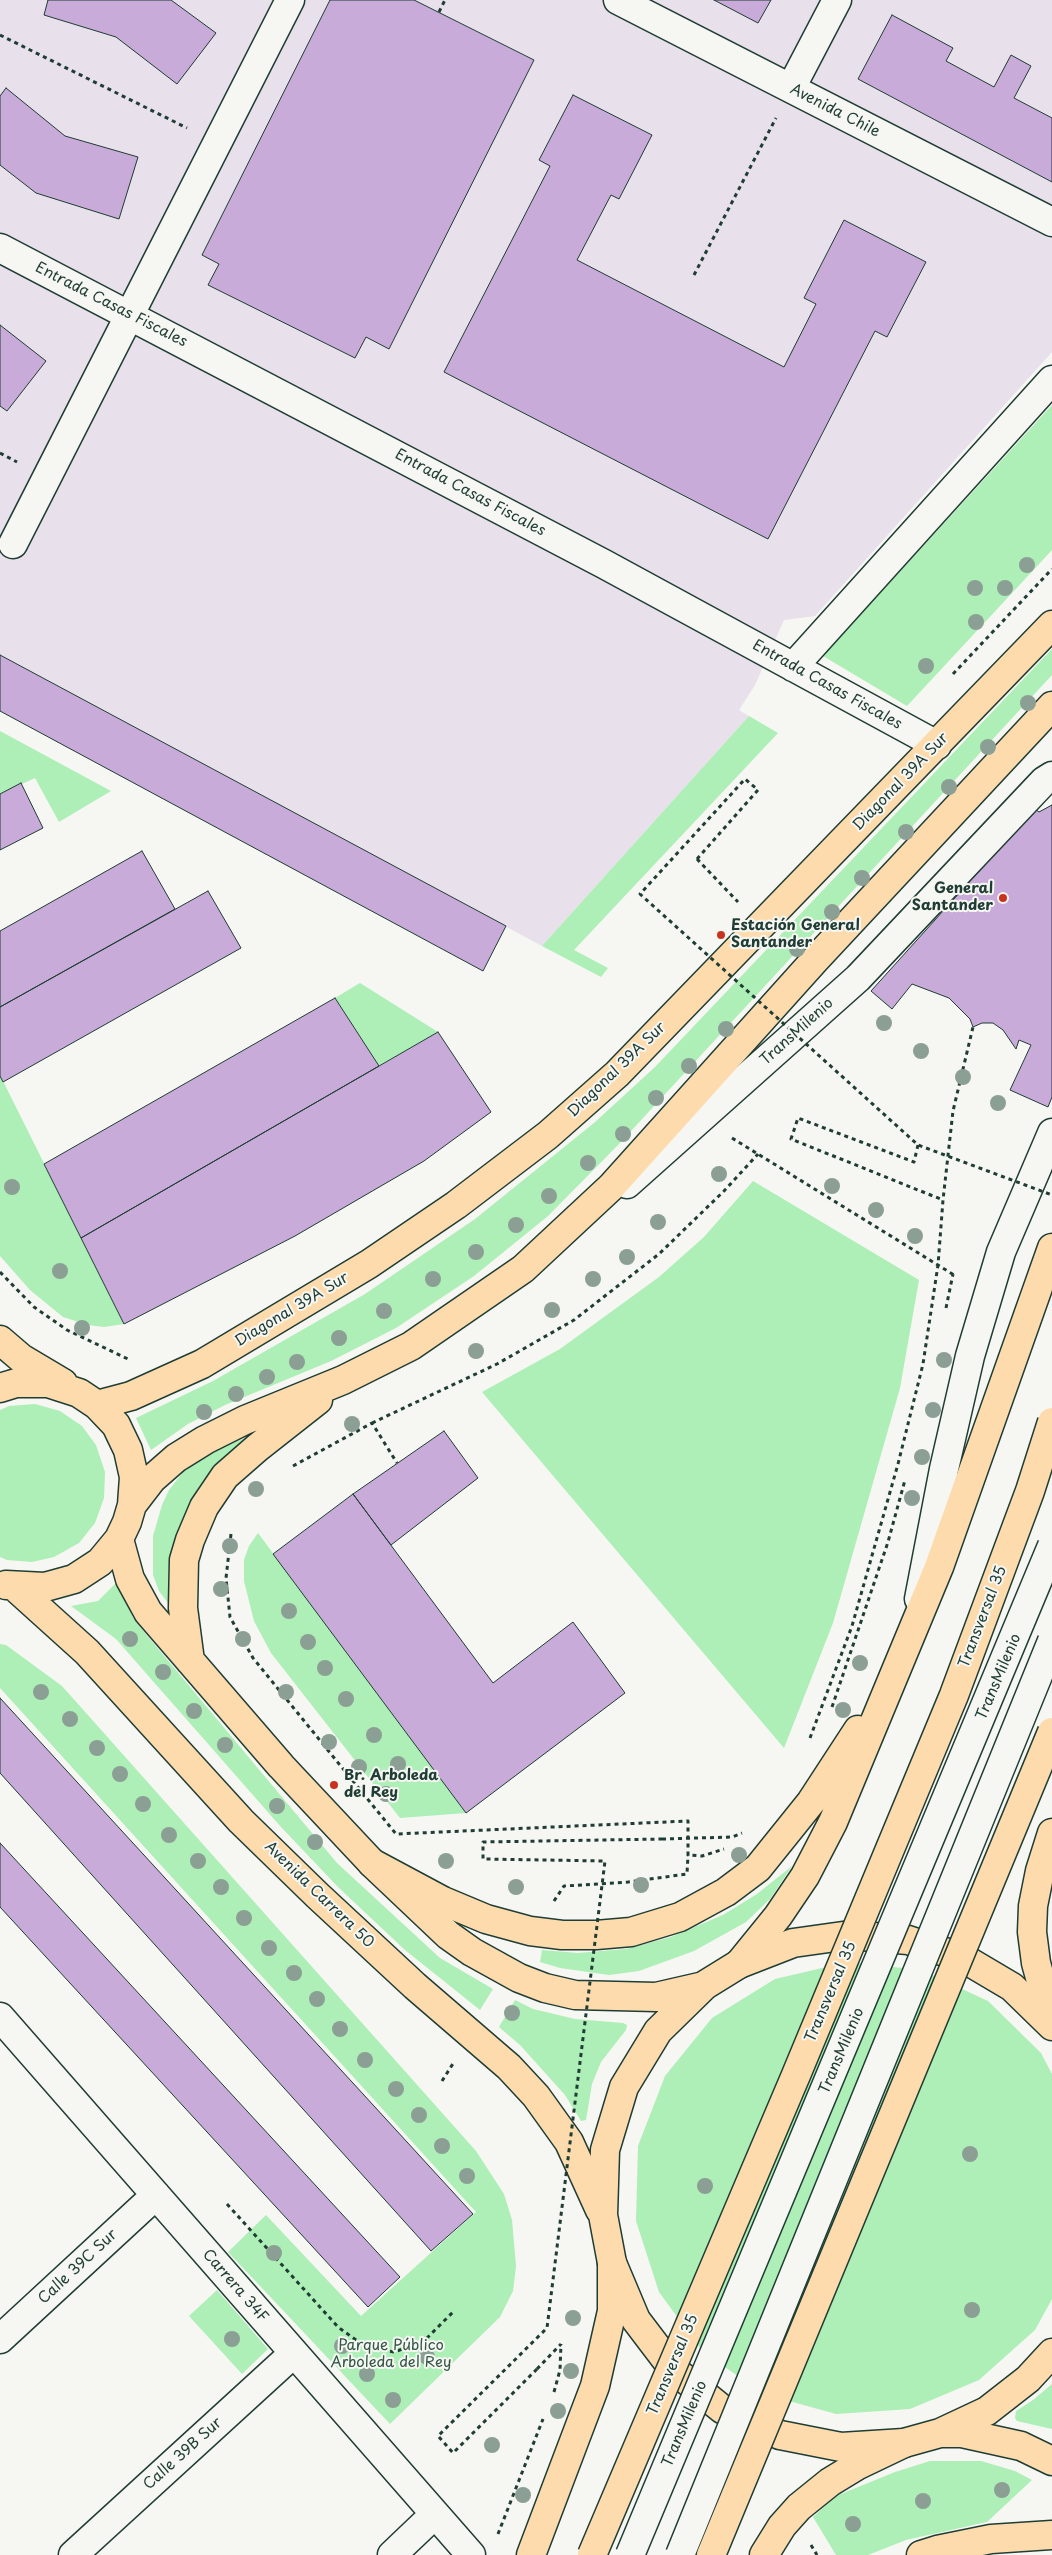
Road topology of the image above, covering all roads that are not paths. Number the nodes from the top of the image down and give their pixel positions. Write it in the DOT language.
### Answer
graph roads {
  1 [pos="290,0"];
  2 [pos="618,0"];
  3 [pos="837,0"];
  4 [pos="791,88"];
  5 [pos="1052,222"];
  6 [pos="0,248"];
  7 [pos="130,314"];
  8 [pos="1052,380"];
  9 [pos="13,544"];
  10 [pos="1052,625"];
  11 [pos="793,666"];
  12 [pos="1052,706"];
  13 [pos="937,744"];
  14 [pos="1052,776"];
  15 [pos="1052,1133"];
  16 [pos="1052,1248"];
  17 [pos="523,1269"];
  18 [pos="0,1340"];
  19 [pos="343,1380"];
  20 [pos="0,1388"];
  21 [pos="88,1399"];
  22 [pos="1052,1422"];
  23 [pos="132,1505"];
  24 [pos="119,1539"];
  25 [pos="1052,1546"];
  26 [pos="7,1585"];
  27 [pos="912,1633"];
  28 [pos="1052,1641"];
  29 [pos="901,1660"];
  30 [pos="190,1661"];
  31 [pos="1052,1732"];
  32 [pos="1052,1833"];
  33 [pos="372,1863"];
  34 [pos="739,1964"];
  35 [pos="705,1985"];
  36 [pos="1052,2021"];
  37 [pos="1052,2026"];
  38 [pos="5,2034"];
  39 [pos="156,2195"];
  40 [pos="602,2215"];
  41 [pos="612,2263"];
  42 [pos="0,2339"];
  43 [pos="294,2353"];
  44 [pos="1052,2353"];
  45 [pos="940,2433"];
  46 [pos="904,2443"];
  47 [pos="1052,2461"];
  48 [pos="435,2514"];
  49 [pos="1052,2535"];
  50 [pos="73,2555"];
  51 [pos="392,2555"];
  52 [pos="471,2555"];
  53 [pos="531,2555"];
  54 [pos="592,2555"];
  55 [pos="630,2555"];
  56 [pos="680,2555"];
  57 [pos="711,2555"];
  58 [pos="764,2555"];
  59 [pos="921,2555"];
  1 -- 7 [label="street"];
  2 -- 4 [label="street, Avenida Chile"];
  3 -- 4 [label="street"];
  4 -- 5 [label="street, Avenida Chile"];
  6 -- 7 [label="street, Entrada Casas Fiscales"];
  7 -- 9 [label="street"];
  7 -- 11 [label="street, Entrada Casas Fiscales"];
  8 -- 11 [label="street"];
  10 -- 13 [label="main road, Diagonal 39A Sur"];
  11 -- 13 [label="street, Entrada Casas Fiscales"];
  12 -- 17 [label="main road"];
  13 -- 21 [label="main road, Diagonal 39A Sur"];
  14 -- 17 [label="street, TransMilenio"];
  15 -- 27 [label="street"];
  16 -- 27 [label="main road"];
  17 -- 19 [label="main road"];
  18 -- 21 [label="main road"];
  19 -- 23 [label="main road"];
  19 -- 30 [label="main road"];
  20 -- 21 [label="main road"];
  21 -- 23 [label="main road"];
  22 -- 54 [label="main road, Transversal 35, bridge"];
  23 -- 24 [label="main road"];
  24 -- 26 [label="main road"];
  24 -- 30 [label="main road"];
  25 -- 55 [label="street, TransMilenio, bridge"];
  26 -- 40 [label="main road, Avenida Carrera 50"];
  27 -- 29 [label="main road"];
  28 -- 56 [label="street, bridge"];
  29 -- 33 [label="main road"];
  29 -- 34 [label="main road"];
  30 -- 33 [label="main road"];
  31 -- 57 [label="main road, bridge"];
  32 -- 36 [label="main road"];
  33 -- 35 [label="main road"];
  34 -- 35 [label="main road"];
  34 -- 37 [label="main road"];
  35 -- 40 [label="main road"];
  38 -- 39 [label="street, Carrera 34F"];
  39 -- 42 [label="street, Calle 39C Sur"];
  39 -- 43 [label="street, Carrera 34F"];
  40 -- 41 [label="main road"];
  41 -- 46 [label="main road"];
  41 -- 53 [label="main road"];
  43 -- 48 [label="street, Carrera 34F"];
  43 -- 50 [label="street, Calle 39B Sur"];
  44 -- 45 [label="main road"];
  45 -- 46 [label="main road"];
  45 -- 47 [label="main road"];
  46 -- 58 [label="main road"];
  48 -- 51 [label="street"];
  48 -- 52 [label="street, Carrera 34F"];
  49 -- 59 [label="main road"];
}
